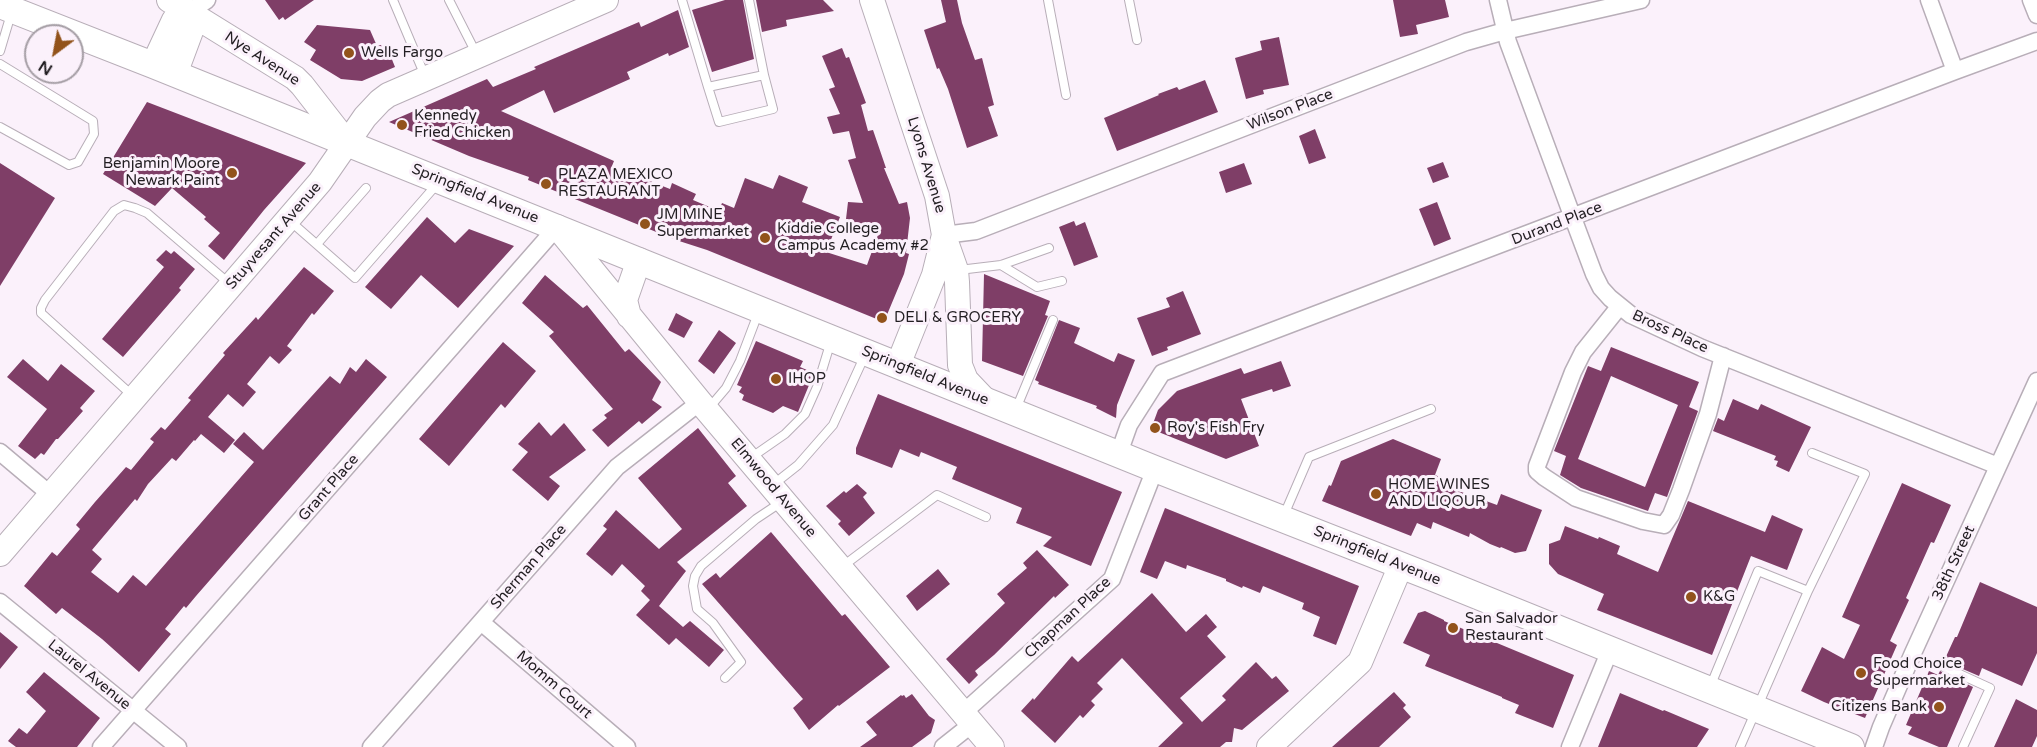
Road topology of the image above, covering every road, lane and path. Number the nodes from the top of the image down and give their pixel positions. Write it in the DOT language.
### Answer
graph roads {
  1 [pos="393,0"];
  2 [pos="449,0"];
  3 [pos="606,0"];
  4 [pos="682,0"];
  5 [pos="749,0"];
  6 [pos="872,0"];
  7 [pos="1048,0"];
  8 [pos="1129,0"];
  9 [pos="1498,0"];
  10 [pos="1641,0"];
  11 [pos="1929,0"];
  12 [pos="2031,0"];
  13 [pos="188,4"];
  14 [pos="6,8"];
  15 [pos="2037,15"];
  16 [pos="1505,31"];
  17 [pos="1137,40"];
  18 [pos="2037,41"];
  19 [pos="0,51"];
  20 [pos="478,56"];
  21 [pos="0,64"];
  22 [pos="164,70"];
  23 [pos="1955,70"];
  24 [pos="765,75"];
  25 [pos="426,79"];
  26 [pos="708,87"];
  27 [pos="1066,95"];
  28 [pos="0,127"];
  29 [pos="348,144"];
  30 [pos="440,181"];
  31 [pos="366,188"];
  32 [pos="1573,218"];
  33 [pos="288,219"];
  34 [pos="557,227"];
  35 [pos="944,235"];
  36 [pos="316,244"];
  37 [pos="1049,248"];
  38 [pos="639,260"];
  39 [pos="1001,265"];
  40 [pos="956,270"];
  41 [pos="1062,281"];
  42 [pos="231,285"];
  43 [pos="1619,307"];
  44 [pos="760,309"];
  45 [pos="629,316"];
  46 [pos="1053,320"];
  47 [pos="832,338"];
  48 [pos="866,352"];
  49 [pos="1723,356"];
  50 [pos="898,365"];
  51 [pos="2037,381"];
  52 [pos="135,397"];
  53 [pos="985,400"];
  54 [pos="704,406"];
  55 [pos="1431,409"];
  56 [pos="1014,412"];
  57 [pos="0,452"];
  58 [pos="1119,453"];
  59 [pos="1812,453"];
  60 [pos="749,460"];
  61 [pos="1998,466"];
  62 [pos="1155,469"];
  63 [pos="777,493"];
  64 [pos="51,495"];
  65 [pos="986,517"];
  66 [pos="1283,518"];
  67 [pos="0,554"];
  68 [pos="1401,565"];
  69 [pos="840,568"];
  70 [pos="1808,591"];
  71 [pos="0,602"];
  72 [pos="481,622"];
  73 [pos="1610,650"];
  74 [pos="1944,667"];
  75 [pos="725,678"];
  76 [pos="1710,690"];
  77 [pos="1756,708"];
  78 [pos="133,710"];
  79 [pos="968,719"];
  80 [pos="101,747"];
  81 [pos="178,747"];
  82 [pos="371,747"];
  83 [pos="627,747"];
  84 [pos="943,747"];
  85 [pos="992,747"];
  86 [pos="1269,747"];
  87 [pos="1570,747"];
  88 [pos="1740,747"];
  89 [pos="1851,747"];
  90 [pos="1874,747"];
  91 [pos="1963,747"];
  1 -- 25 [label="lane"];
  2 -- 20 [label="lane"];
  3 -- 20 [label="main road, Stuyvesant Avenue"];
  4 -- 26 [label="lane"];
  5 -- 24 [label="lane"];
  6 -- 35 [label="main road, Lyons Avenue"];
  7 -- 27 [label="lane"];
  8 -- 17 [label="lane"];
  9 -- 16 [label="street, Bross Place"];
  10 -- 16 [label="street, Wilson Place"];
  11 -- 23 [label="street"];
  12 -- 15 [label="street"];
  13 -- 22 [label="main road, Nye Avenue"];
  13 -- 29 [label="main road, Nye Avenue"];
  14 -- 19 [label="lane"];
  14 -- 22 [label="main road, Springfield Avenue"];
  16 -- 32 [label="street, Bross Place"];
  16 -- 35 [label="street, Wilson Place"];
  18 -- 23 [label="street, Durand Place"];
  20 -- 25 [label="main road, Stuyvesant Avenue"];
  21 -- 28 [label="lane"];
  22 -- 29 [label="main road, Springfield Avenue"];
  23 -- 32 [label="street, Durand Place"];
  24 -- 26 [label="lane"];
  24 -- 26 [label="lane"];
  25 -- 29 [label="main road, Stuyvesant Avenue"];
  29 -- 30 [label="main road, Springfield Avenue"];
  29 -- 33 [label="main road, Stuyvesant Avenue"];
  30 -- 34 [label="main road, Springfield Avenue"];
  30 -- 36 [label="lane"];
  31 -- 36 [label="lane"];
  32 -- 43 [label="street, Bross Place"];
  32 -- 58 [label="street, Durand Place"];
  33 -- 36 [label="lane"];
  33 -- 42 [label="main road, Stuyvesant Avenue"];
  34 -- 38 [label="main road, Springfield Avenue"];
  34 -- 45 [label="main road, Elmwood Avenue"];
  34 -- 78 [label="street, Grant Place"];
  35 -- 40 [label="main road"];
  35 -- 50 [label="main road, Lyons Avenue"];
  37 -- 39 [label="lane"];
  38 -- 44 [label="main road, Springfield Avenue"];
  38 -- 45 [label="main road"];
  39 -- 40 [label="lane"];
  39 -- 41 [label="lane"];
  40 -- 53 [label="main road"];
  42 -- 52 [label="main road, Stuyvesant Avenue"];
  42 -- 52 [label="lane"];
  43 -- 49 [label="street, Bross Place"];
  43 -- 49 [label="street"];
  44 -- 47 [label="main road, Springfield Avenue"];
  44 -- 54 [label="lane"];
  45 -- 54 [label="main road, Elmwood Avenue"];
  46 -- 56 [label="lane"];
  47 -- 48 [label="main road, Springfield Avenue"];
  47 -- 60 [label="lane"];
  48 -- 50 [label="main road, Springfield Avenue"];
  48 -- 63 [label="lane"];
  49 -- 61 [label="street, Bross Place"];
  50 -- 53 [label="main road, Springfield Avenue"];
  51 -- 61 [label="street, 38th Street"];
  52 -- 64 [label="main road, Stuyvesant Avenue"];
  53 -- 56 [label="main road, Springfield Avenue"];
  54 -- 60 [label="main road, Elmwood Avenue"];
  54 -- 72 [label="street, Sherman Place"];
  55 -- 66 [label="lane"];
  56 -- 58 [label="main road, Springfield Avenue"];
  57 -- 64 [label="street"];
  58 -- 62 [label="main road, Springfield Avenue"];
  59 -- 70 [label="lane"];
  60 -- 63 [label="main road, Elmwood Avenue"];
  61 -- 90 [label="street, 38th Street"];
  62 -- 66 [label="main road, Springfield Avenue"];
  62 -- 79 [label="street, Chapman Place"];
  63 -- 69 [label="main road, Elmwood Avenue"];
  63 -- 75 [label="lane"];
  64 -- 67 [label="main road, Stuyvesant Avenue"];
  65 -- 69 [label="lane"];
  66 -- 68 [label="main road, Springfield Avenue"];
  68 -- 73 [label="main road, Springfield Avenue"];
  68 -- 86 [label="main road"];
  69 -- 79 [label="main road, Elmwood Avenue"];
  70 -- 76 [label="lane"];
  70 -- 77 [label="lane"];
  71 -- 78 [label="street, Laurel Avenue"];
  72 -- 82 [label="street, Sherman Place"];
  72 -- 83 [label="street, Momm Court"];
  73 -- 76 [label="main road, Springfield Avenue"];
  73 -- 87 [label="street"];
  74 -- 91 [label="lane"];
  76 -- 77 [label="main road, Springfield Avenue"];
  77 -- 88 [label="lane"];
  77 -- 89 [label="main road, Springfield Avenue"];
  78 -- 80 [label="street, Grant Place"];
  78 -- 81 [label="street, Laurel Avenue"];
  79 -- 84 [label="street, Chapman Place"];
  79 -- 85 [label="main road, Elmwood Avenue"];
}
